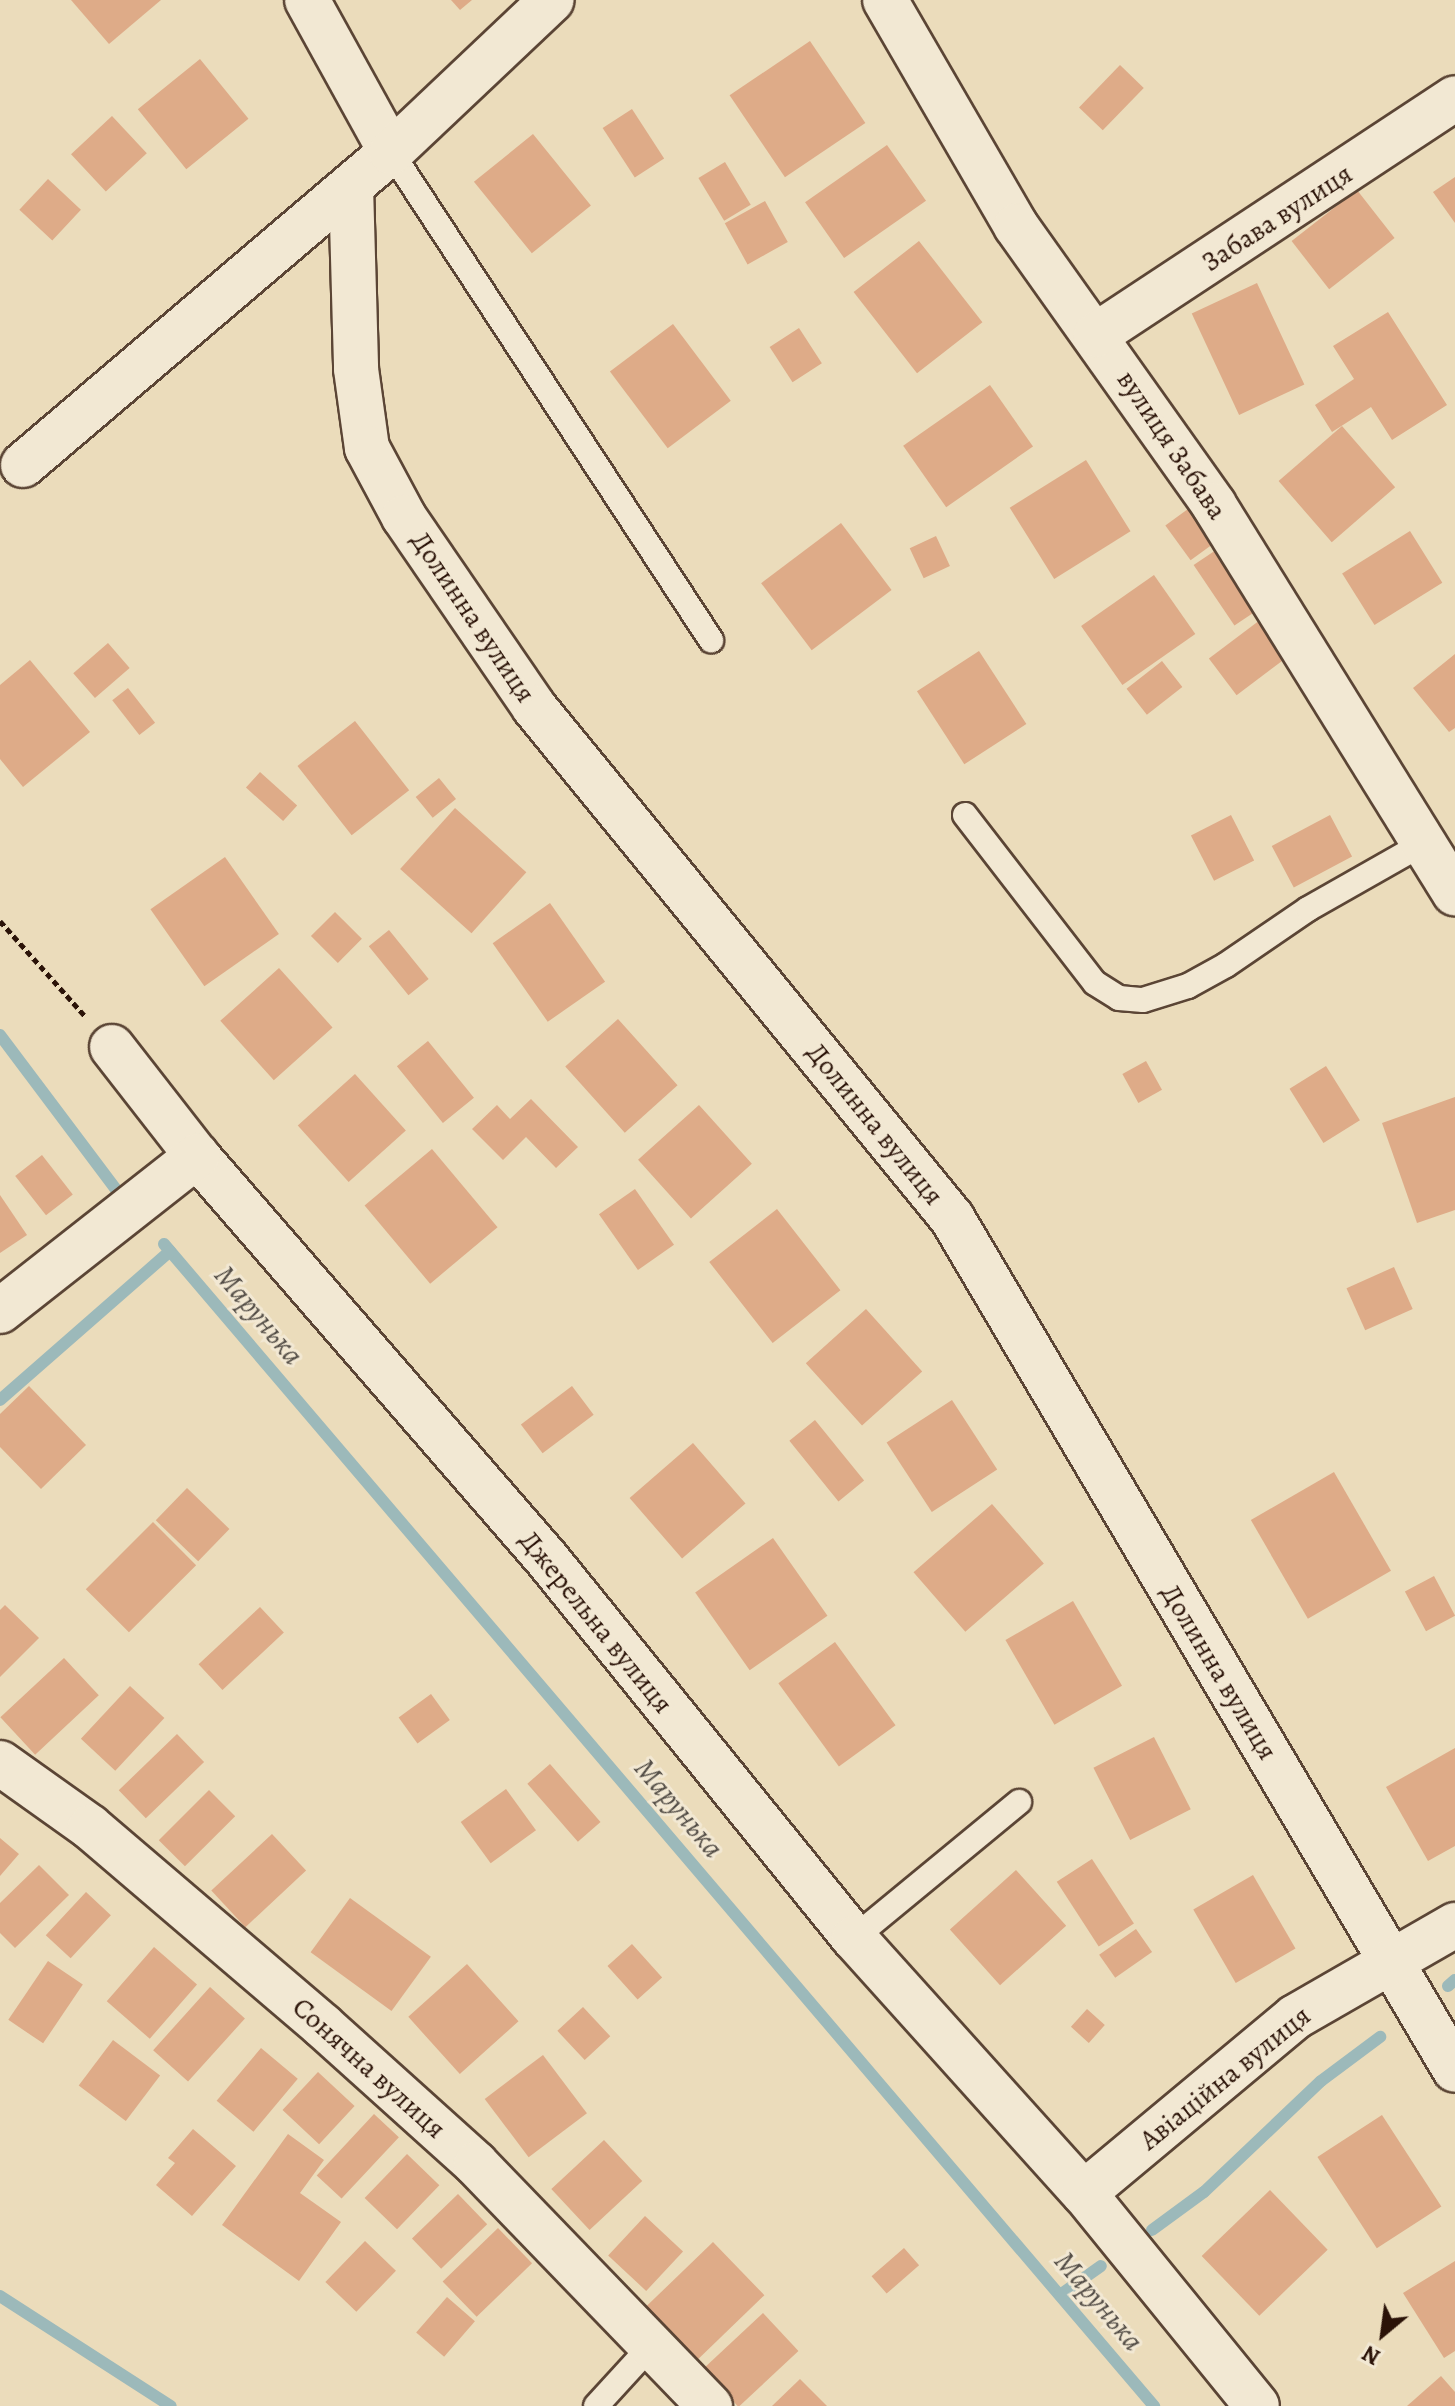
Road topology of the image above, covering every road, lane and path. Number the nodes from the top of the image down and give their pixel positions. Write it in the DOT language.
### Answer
graph roads {
  1 [pos="307,0"];
  2 [pos="552,0"];
  3 [pos="885,0"];
  4 [pos="1455,98"];
  5 [pos="391,152"];
  6 [pos="351,186"];
  7 [pos="1096,335"];
  8 [pos="23,465"];
  9 [pos="711,640"];
  10 [pos="965,815"];
  11 [pos="1424,843"];
  12 [pos="1455,893"];
  13 [pos="0,921"];
  14 [pos="112,1047"];
  15 [pos="197,1156"];
  16 [pos="0,1311"];
  17 [pos="0,1763"];
  18 [pos="1019,1802"];
  19 [pos="1455,1925"];
  20 [pos="854,1938"];
  21 [pos="1390,1961"];
  22 [pos="1455,2070"];
  23 [pos="1084,2193"];
  24 [pos="651,2346"];
  25 [pos="596,2406"];
  26 [pos="710,2406"];
  27 [pos="1257,2406"];
  1 -- 5 [label="street"];
  2 -- 5 [label="street"];
  3 -- 7 [label="street, вулиця Забава"];
  4 -- 7 [label="street, Забава вулиця"];
  5 -- 6 [label="street"];
  5 -- 9 [label="lane"];
  6 -- 8 [label="street"];
  6 -- 21 [label="street, Долинна вулиця"];
  7 -- 11 [label="street, вулиця Забава"];
  10 -- 11 [label="lane"];
  11 -- 12 [label="street, вулиця Забава"];
  13 -- 14 [label="path"];
  14 -- 15 [label="street, Джерельна вулиця"];
  15 -- 16 [label="street"];
  15 -- 20 [label="street, Джерельна вулиця"];
  17 -- 24 [label="street, Сонячна вулиця"];
  18 -- 20 [label="lane"];
  19 -- 21 [label="street, Авіаційна вулиця"];
  20 -- 23 [label="street, Джерельна вулиця"];
  21 -- 22 [label="street, Долинна вулиця"];
  21 -- 23 [label="street, Авіаційна вулиця"];
  23 -- 27 [label="street, Джерельна вулиця"];
  24 -- 25 [label="lane"];
  24 -- 26 [label="street, Сонячна вулиця"];
}
